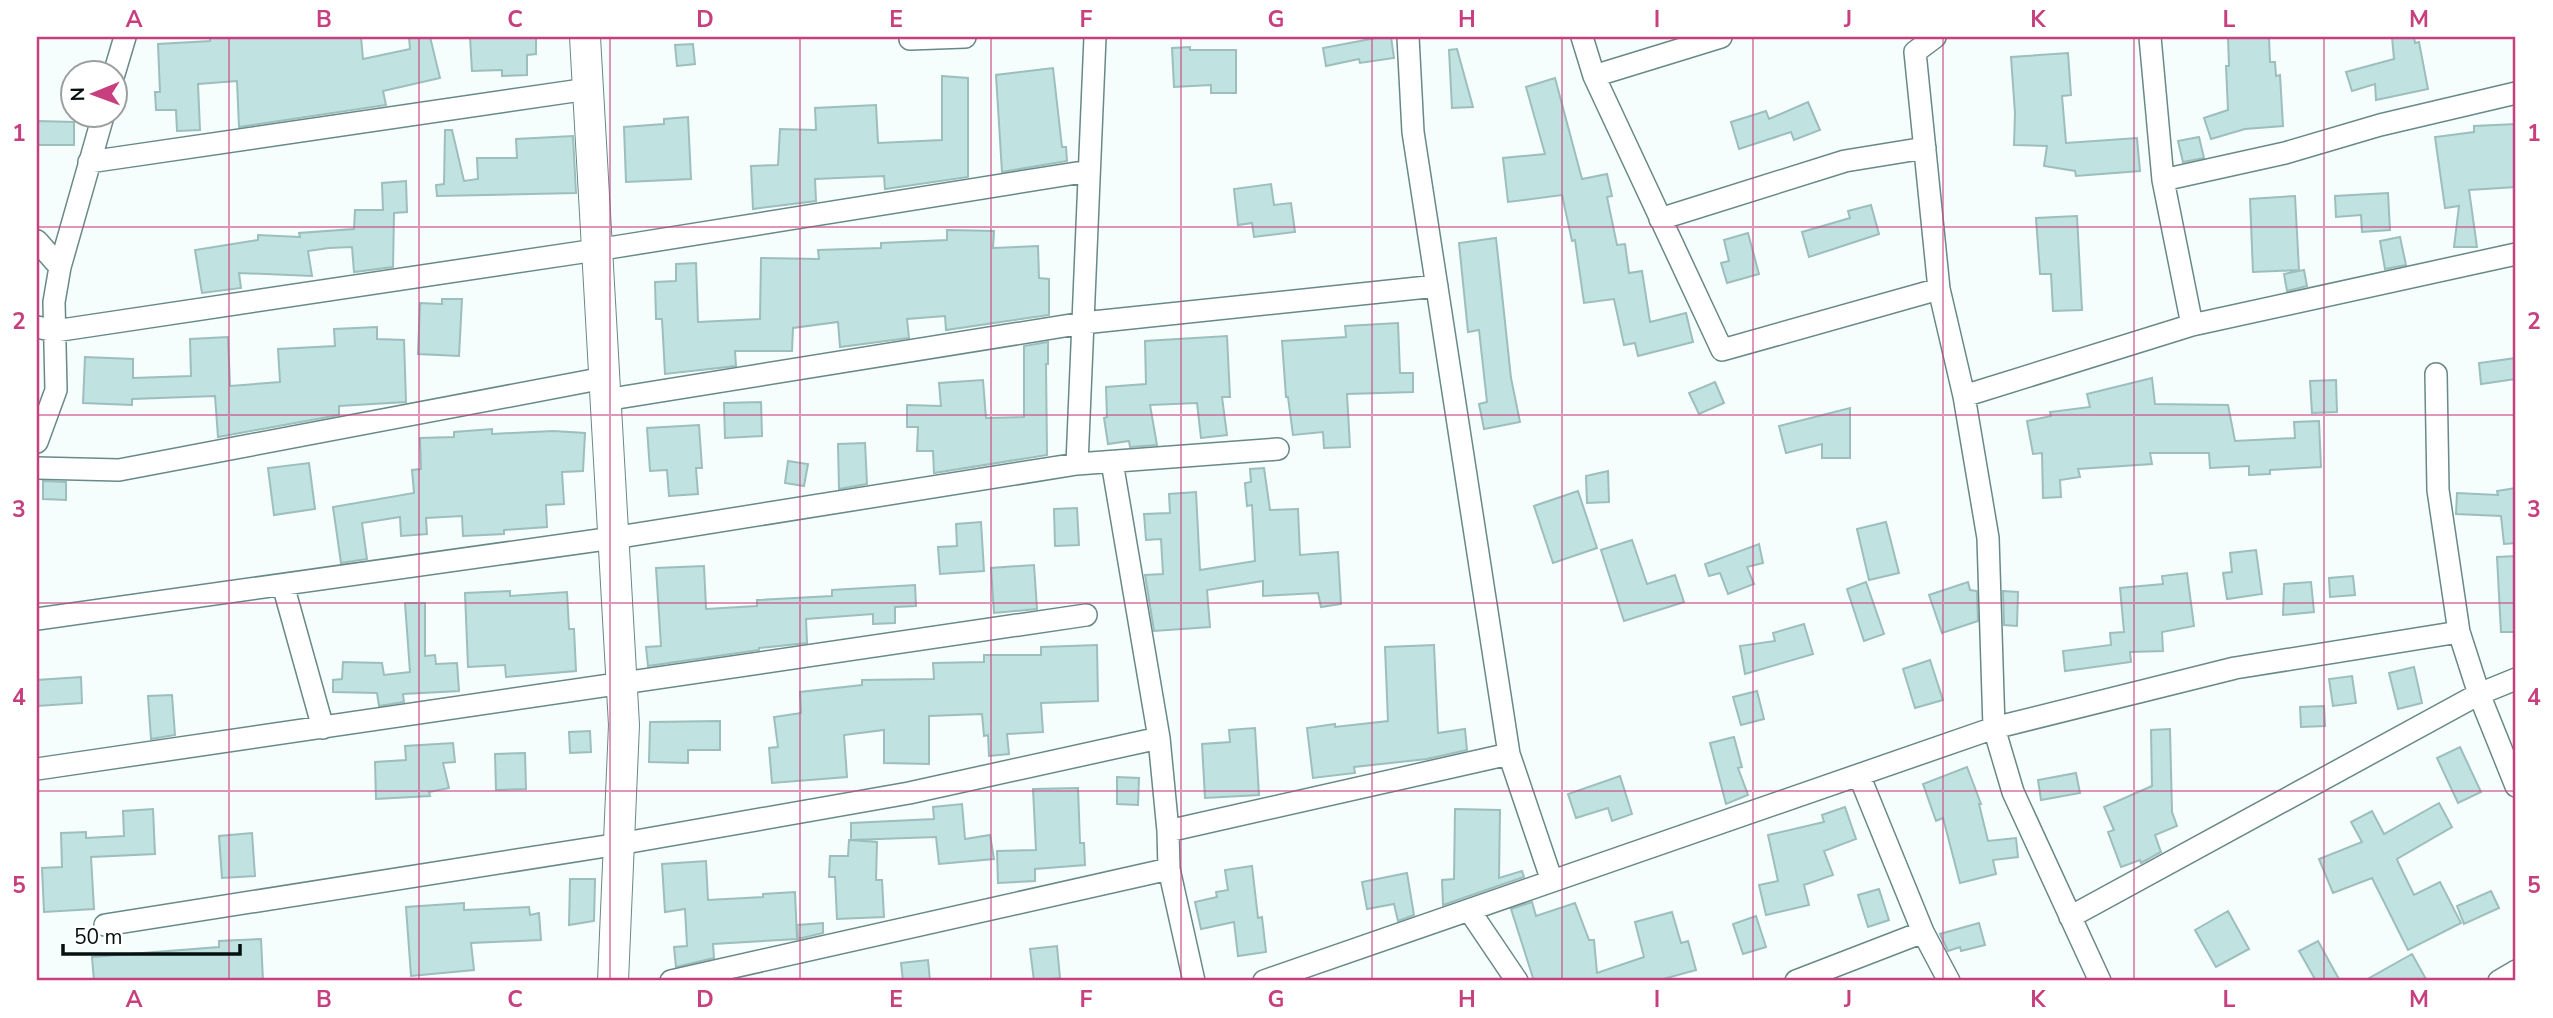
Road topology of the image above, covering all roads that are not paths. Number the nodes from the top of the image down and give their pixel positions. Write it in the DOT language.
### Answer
graph roads {
  1 [pos="125,37"];
  2 [pos="585,37"];
  3 [pos="965,37"];
  4 [pos="1095,37"];
  5 [pos="1408,37"];
  6 [pos="1582,37"];
  7 [pos="1721,37"];
  8 [pos="1935,37"];
  9 [pos="2150,37"];
  10 [pos="910,39"];
  11 [pos="118,60"];
  12 [pos="1594,76"];
  13 [pos="588,89"];
  14 [pos="2516,93"];
  15 [pos="99,130"];
  16 [pos="1925,148"];
  17 [pos="89,162"];
  18 [pos="1089,171"];
  19 [pos="2163,180"];
  20 [pos="1660,219"];
  21 [pos="37,241"];
  22 [pos="596,250"];
  23 [pos="2516,254"];
  24 [pos="60,267"];
  25 [pos="1437,286"];
  26 [pos="1940,289"];
  27 [pos="1083,323"];
  28 [pos="2192,325"];
  29 [pos="46,329"];
  30 [pos="2436,374"];
  31 [pos="604,389"];
  32 [pos="1964,396"];
  33 [pos="37,442"];
  34 [pos="1278,449"];
  35 [pos="1112,462"];
  36 [pos="1077,464"];
  37 [pos="37,468"];
  38 [pos="613,538"];
  39 [pos="284,584"];
  40 [pos="1086,615"];
  41 [pos="37,619"];
  42 [pos="2459,632"];
  43 [pos="2516,679"];
  44 [pos="622,685"];
  45 [pos="2479,694"];
  46 [pos="323,728"];
  47 [pos="1994,728"];
  48 [pos="1158,738"];
  49 [pos="1509,754"];
  50 [pos="37,769"];
  51 [pos="1859,775"];
  52 [pos="2516,786"];
  53 [pos="1168,831"];
  54 [pos="619,844"];
  55 [pos="1169,869"];
  56 [pos="1552,881"];
  57 [pos="1469,910"];
  58 [pos="2070,917"];
  59 [pos="105,925"];
  60 [pos="1923,932"];
  61 [pos="2516,971"];
  62 [pos="613,981"];
  63 [pos="671,981"];
  64 [pos="1194,981"];
  65 [pos="1264,981"];
  66 [pos="1517,981"];
  67 [pos="1796,981"];
  68 [pos="1950,981"];
  69 [pos="2100,981"];
  70 [pos="2499,981"];
  1 -- 11 [label="street"];
  2 -- 13 [label="street"];
  3 -- 10 [label="street"];
  4 -- 18 [label="street"];
  5 -- 25 [label="street"];
  6 -- 12 [label="street"];
  7 -- 12 [label="street"];
  8 -- 16 [label="street"];
  9 -- 19 [label="street"];
  12 -- 20 [label="street"];
  13 -- 17 [label="street"];
  13 -- 22 [label="street"];
  14 -- 19 [label="street"];
  15 -- 17 [label="street"];
  16 -- 20 [label="street"];
  16 -- 26 [label="street"];
  17 -- 24 [label="street"];
  18 -- 22 [label="street"];
  18 -- 27 [label="street"];
  19 -- 28 [label="street"];
  20 -- 26 [label="street"];
  21 -- 24 [label="street"];
  22 -- 29 [label="street"];
  22 -- 31 [label="street"];
  23 -- 28 [label="street"];
  24 -- 29 [label="street"];
  25 -- 27 [label="street"];
  25 -- 49 [label="street"];
  26 -- 32 [label="street"];
  27 -- 31 [label="street"];
  27 -- 36 [label="street"];
  28 -- 32 [label="street"];
  29 -- 33 [label="street"];
  30 -- 42 [label="street"];
  31 -- 37 [label="street"];
  31 -- 38 [label="street"];
  32 -- 47 [label="street"];
  34 -- 35 [label="street"];
  35 -- 36 [label="street"];
  35 -- 48 [label="street"];
  36 -- 38 [label="street"];
  38 -- 39 [label="street"];
  38 -- 44 [label="street"];
  39 -- 41 [label="street"];
  39 -- 46 [label="street"];
  40 -- 44 [label="street"];
  42 -- 45 [label="street"];
  42 -- 47 [label="street"];
  43 -- 45 [label="street"];
  44 -- 46 [label="street"];
  44 -- 54 [label="street"];
  45 -- 52 [label="street"];
  45 -- 58 [label="street"];
  46 -- 50 [label="street"];
  47 -- 51 [label="street"];
  47 -- 58 [label="street"];
  48 -- 53 [label="street"];
  48 -- 54 [label="street"];
  49 -- 53 [label="street"];
  49 -- 56 [label="street"];
  51 -- 56 [label="street"];
  51 -- 60 [label="street"];
  53 -- 55 [label="street"];
  54 -- 59 [label="street"];
  54 -- 62 [label="street"];
  55 -- 63 [label="street"];
  55 -- 64 [label="street"];
  56 -- 57 [label="street"];
  57 -- 65 [label="street"];
  57 -- 66 [label="street"];
  58 -- 69 [label="street"];
  60 -- 67 [label="street"];
  60 -- 68 [label="street"];
  61 -- 70 [label="street"];
}
